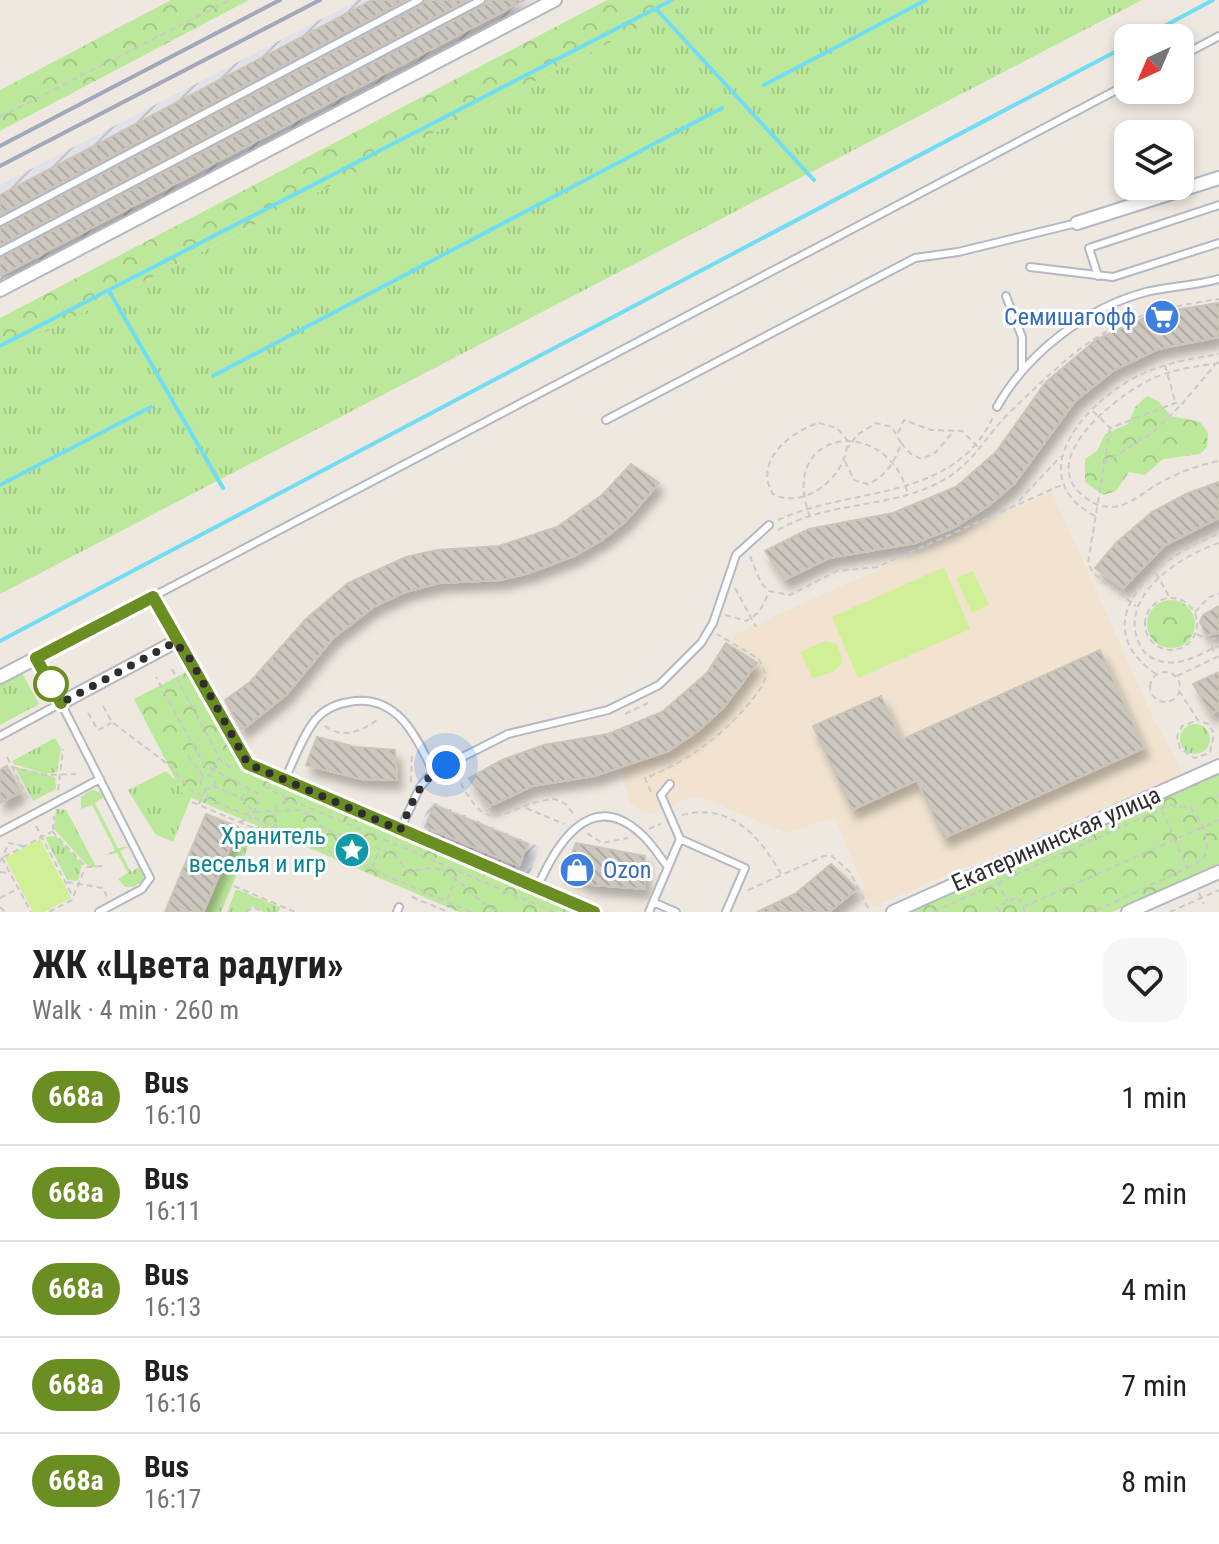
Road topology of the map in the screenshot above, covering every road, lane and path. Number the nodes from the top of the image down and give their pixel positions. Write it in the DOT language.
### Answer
graph roads {
  1 [pos="230,0"];
  2 [pos="419,0"];
  3 [pos="481,0"];
  4 [pos="555,0"];
  5 [pos="1219,36"];
  6 [pos="1194,49"];
  7 [pos="1114,91"];
  8 [pos="0,117"];
  9 [pos="1219,178"];
  10 [pos="1219,205"];
  11 [pos="0,222"];
  12 [pos="1077,223"];
  13 [pos="1219,243"];
  14 [pos="0,252"];
  15 [pos="1030,267"];
  16 [pos="1098,276"];
  17 [pos="1219,279"];
  18 [pos="0,290"];
  19 [pos="1006,296"];
  20 [pos="1219,299"];
  21 [pos="1219,354"];
  22 [pos="1218,362"];
  23 [pos="1164,365"];
  24 [pos="1022,369"];
  25 [pos="1167,373"];
  26 [pos="1175,403"];
  27 [pos="1182,404"];
  28 [pos="997,407"];
  29 [pos="1092,410"];
  30 [pos="1099,416"];
  31 [pos="606,420"];
  32 [pos="1110,428"];
  33 [pos="954,431"];
  34 [pos="898,433"];
  35 [pos="847,440"];
  36 [pos="851,441"];
  37 [pos="901,443"];
  38 [pos="975,443"];
  39 [pos="847,449"];
  40 [pos="981,449"];
  41 [pos="1062,455"];
  42 [pos="845,460"];
  43 [pos="1219,461"];
  44 [pos="893,462"];
  45 [pos="1103,464"];
  46 [pos="1064,484"];
  47 [pos="906,488"];
  48 [pos="908,496"];
  49 [pos="803,497"];
  50 [pos="1018,502"];
  51 [pos="1098,506"];
  52 [pos="807,509"];
  53 [pos="1095,516"];
  54 [pos="810,517"];
  55 [pos="769,525"];
  56 [pos="771,534"];
  57 [pos="1219,534"];
  58 [pos="1219,543"];
  59 [pos="747,559"];
  60 [pos="1155,572"];
  61 [pos="1159,580"];
  62 [pos="769,591"];
  63 [pos="1219,594"];
  64 [pos="153,597"];
  65 [pos="1170,598"];
  66 [pos="729,601"];
  67 [pos="1129,601"];
  68 [pos="1137,607"];
  69 [pos="1195,612"];
  70 [pos="751,618"];
  71 [pos="722,620"];
  72 [pos="756,627"];
  73 [pos="1196,634"];
  74 [pos="1219,637"];
  75 [pos="711,640"];
  76 [pos="1210,641"];
  77 [pos="175,642"];
  78 [pos="1219,646"];
  79 [pos="1213,649"];
  80 [pos="1217,657"];
  81 [pos="36,658"];
  82 [pos="1156,674"];
  83 [pos="1176,676"];
  84 [pos="0,677"];
  85 [pos="156,677"];
  86 [pos="1179,691"];
  87 [pos="655,698"];
  88 [pos="61,703"];
  89 [pos="103,706"];
  90 [pos="88,713"];
  91 [pos="621,716"];
  92 [pos="381,717"];
  93 [pos="318,718"];
  94 [pos="1198,720"];
  95 [pos="113,723"];
  96 [pos="0,736"];
  97 [pos="410,746"];
  98 [pos="63,749"];
  99 [pos="188,756"];
  100 [pos="7,757"];
  101 [pos="218,757"];
  102 [pos="1219,766"];
  103 [pos="12,767"];
  104 [pos="433,772"];
  105 [pos="58,774"];
  106 [pos="76,774"];
  107 [pos="212,774"];
  108 [pos="203,777"];
  109 [pos="100,779"];
  110 [pos="284,781"];
  111 [pos="670,784"];
  112 [pos="213,786"];
  113 [pos="206,788"];
  114 [pos="250,788"];
  115 [pos="58,791"];
  116 [pos="661,795"];
  117 [pos="202,796"];
  118 [pos="241,798"];
  119 [pos="307,798"];
  120 [pos="413,801"];
  121 [pos="1158,801"];
  122 [pos="192,802"];
  123 [pos="31,805"];
  124 [pos="198,805"];
  125 [pos="303,808"];
  126 [pos="1162,809"];
  127 [pos="54,810"];
  128 [pos="254,812"];
  129 [pos="273,812"];
  130 [pos="244,814"];
  131 [pos="31,816"];
  132 [pos="253,818"];
  133 [pos="1219,820"];
  134 [pos="261,821"];
  135 [pos="239,822"];
  136 [pos="1202,827"];
  137 [pos="277,828"];
  138 [pos="325,829"];
  139 [pos="400,830"];
  140 [pos="52,831"];
  141 [pos="0,832"];
  142 [pos="42,837"];
  143 [pos="680,839"];
  144 [pos="1175,839"];
  145 [pos="362,842"];
  146 [pos="397,845"];
  147 [pos="24,846"];
  148 [pos="317,847"];
  149 [pos="380,849"];
  150 [pos="393,854"];
  151 [pos="648,854"];
  152 [pos="1,860"];
  153 [pos="354,862"];
  154 [pos="104,866"];
  155 [pos="86,867"];
  156 [pos="668,867"];
  157 [pos="1188,869"];
  158 [pos="372,870"];
  159 [pos="458,871"];
  160 [pos="0,872"];
  161 [pos="408,872"];
  162 [pos="1219,872"];
  163 [pos="11,873"];
  164 [pos="995,874"];
  165 [pos="455,880"];
  166 [pos="65,881"];
  167 [pos="999,882"];
  168 [pos="404,883"];
  169 [pos="79,884"];
  170 [pos="651,885"];
  171 [pos="234,886"];
  172 [pos="19,888"];
  173 [pos="103,888"];
  174 [pos="537,888"];
  175 [pos="1197,888"];
  176 [pos="1219,890"];
  177 [pos="742,894"];
  178 [pos="73,897"];
  179 [pos="412,897"];
  180 [pos="0,898"];
  181 [pos="1202,898"];
  182 [pos="446,901"];
  183 [pos="653,902"];
  184 [pos="1008,902"];
  185 [pos="1204,904"];
  186 [pos="281,906"];
  187 [pos="0,907"];
  188 [pos="485,907"];
  189 [pos="1023,907"];
  190 [pos="5,912"];
  191 [pos="31,912"];
  192 [pos="49,912"];
  193 [pos="99,912"];
  194 [pos="246,912"];
  195 [pos="262,912"];
  196 [pos="279,912"];
  197 [pos="295,912"];
  198 [pos="448,912"];
  199 [pos="471,912"];
  200 [pos="483,912"];
  201 [pos="502,912"];
  202 [pos="554,912"];
  203 [pos="594,912"];
  204 [pos="649,912"];
  205 [pos="676,912"];
  206 [pos="726,912"];
  207 [pos="870,912"];
  208 [pos="893,912"];
  209 [pos="933,912"];
  210 [pos="1000,912"];
  211 [pos="1025,912"];
  212 [pos="1093,912"];
  213 [pos="1128,912"];
  214 [pos="1170,912"];
  1 -- 8 [label="path"];
  2 -- 11 [label="lane"];
  3 -- 14 [label="lane"];
  4 -- 18 [label="street"];
  5 -- 6 [label="lane"];
  7 -- 64 [label="lane"];
  9 -- 12 [label="street"];
  10 -- 16 [label="lane"];
  12 -- 31 [label="lane"];
  13 -- 16 [label="lane"];
  15 -- 16 [label="lane"];
  17 -- 24 [label="lane"];
  19 -- 24 [label="lane"];
  20 -- 40 [label="path"];
  21 -- 23 [label="path"];
  22 -- 25 [label="path"];
  22 -- 27 [label="path"];
  23 -- 25 [label="path"];
  23 -- 29 [label="path"];
  24 -- 28 [label="lane"];
  25 -- 26 [label="path"];
  25 -- 30 [label="path"];
  26 -- 27 [label="path"];
  26 -- 32 [label="path"];
  27 -- 45 [label="path"];
  28 -- 38 [label="path"];
  29 -- 30 [label="path"];
  29 -- 41 [label="path"];
  30 -- 32 [label="path"];
  30 -- 51 [label="path"];
  32 -- 45 [label="path"];
  33 -- 34 [label="path"];
  33 -- 37 [label="path"];
  33 -- 38 [label="path"];
  34 -- 36 [label="path"];
  34 -- 37 [label="path"];
  35 -- 36 [label="path"];
  35 -- 39 [label="path"];
  35 -- 49 [label="path"];
  35 -- 49 [label="path"];
  36 -- 39 [label="path"];
  36 -- 44 [label="path"];
  37 -- 44 [label="path"];
  38 -- 40 [label="path"];
  38 -- 47 [label="path"];
  39 -- 42 [label="path"];
  40 -- 48 [label="path"];
  41 -- 46 [label="path"];
  41 -- 50 [label="path"];
  42 -- 44 [label="path"];
  42 -- 49 [label="path"];
  43 -- 51 [label="path"];
  44 -- 47 [label="path"];
  45 -- 51 [label="path"];
  46 -- 50 [label="path"];
  46 -- 53 [label="path"];
  47 -- 48 [label="path"];
  47 -- 52 [label="path"];
  48 -- 54 [label="path"];
  49 -- 52 [label="path"];
  50 -- 62 [label="path"];
  51 -- 53 [label="path"];
  52 -- 54 [label="path"];
  52 -- 55 [label="path"];
  53 -- 67 [label="path"];
  54 -- 56 [label="path"];
  55 -- 104 [label="lane"];
  57 -- 60 [label="path"];
  58 -- 61 [label="path"];
  59 -- 62 [label="path"];
  60 -- 61 [label="path"];
  60 -- 67 [label="path"];
  61 -- 65 [label="path"];
  61 -- 68 [label="path"];
  62 -- 70 [label="path"];
  63 -- 69 [label="path"];
  64 -- 77 [label="street"];
  64 -- 81 [label="street"];
  65 -- 69 [label="path"];
  65 -- 73 [label="path"];
  66 -- 70 [label="path"];
  67 -- 68 [label="path"];
  67 -- 82 [label="path"];
  68 -- 79 [label="path"];
  69 -- 73 [label="path"];
  70 -- 71 [label="path"];
  70 -- 72 [label="path"];
  73 -- 76 [label="path"];
  74 -- 76 [label="path"];
  75 -- 116 [label="path"];
  76 -- 79 [label="path"];
  77 -- 88 [label="street"];
  77 -- 110 [label="street"];
  78 -- 79 [label="path"];
  79 -- 80 [label="path"];
  80 -- 83 [label="path"];
  81 -- 84 [label="street"];
  81 -- 88 [label="street"];
  82 -- 83 [label="path"];
  82 -- 86 [label="path"];
  83 -- 86 [label="path"];
  85 -- 107 [label="path"];
  86 -- 94 [label="path"];
  87 -- 91 [label="path"];
  88 -- 96 [label="lane"];
  88 -- 109 [label="lane"];
  89 -- 95 [label="path"];
  90 -- 95 [label="path"];
  92 -- 93 [label="path"];
  93 -- 104 [label="lane"];
  93 -- 110 [label="lane"];
  94 -- 94 [label="path"];
  95 -- 117 [label="path"];
  97 -- 120 [label="path"];
  98 -- 105 [label="path"];
  99 -- 108 [label="path"];
  100 -- 103 [label="path"];
  101 -- 107 [label="path"];
  102 -- 208 [label="street, Екатерининская улица"];
  103 -- 105 [label="path"];
  103 -- 123 [label="path"];
  104 -- 120 [label="lane"];
  105 -- 106 [label="path"];
  105 -- 115 [label="path"];
  107 -- 108 [label="path"];
  107 -- 112 [label="path"];
  107 -- 114 [label="path"];
  108 -- 113 [label="path"];
  109 -- 131 [label="lane"];
  109 -- 193 [label="lane"];
  110 -- 139 [label="street"];
  111 -- 116 [label="lane"];
  112 -- 113 [label="path"];
  112 -- 118 [label="path"];
  113 -- 117 [label="path"];
  114 -- 118 [label="path"];
  114 -- 128 [label="path"];
  116 -- 143 [label="lane"];
  117 -- 124 [label="path"];
  117 -- 130 [label="path"];
  118 -- 128 [label="path"];
  119 -- 125 [label="path"];
  120 -- 139 [label="lane"];
  121 -- 126 [label="path"];
  122 -- 124 [label="path"];
  124 -- 135 [label="path"];
  125 -- 129 [label="path"];
  125 -- 129 [label="path"];
  125 -- 138 [label="path"];
  125 -- 146 [label="path"];
  126 -- 136 [label="path"];
  126 -- 144 [label="path"];
  126 -- 167 [label="path"];
  127 -- 140 [label="path"];
  128 -- 129 [label="path"];
  128 -- 130 [label="path"];
  129 -- 137 [label="path"];
  130 -- 132 [label="path"];
  131 -- 141 [label="lane"];
  131 -- 142 [label="path"];
  132 -- 134 [label="path"];
  132 -- 135 [label="path"];
  133 -- 136 [label="path"];
  134 -- 135 [label="path"];
  134 -- 137 [label="path"];
  136 -- 144 [label="path"];
  136 -- 157 [label="path"];
  137 -- 148 [label="path"];
  138 -- 145 [label="path"];
  138 -- 148 [label="path"];
  139 -- 174 [label="street"];
  140 -- 142 [label="path"];
  140 -- 155 [label="path"];
  142 -- 147 [label="path"];
  142 -- 166 [label="path"];
  143 -- 156 [label="lane"];
  143 -- 206 [label="lane"];
  144 -- 157 [label="path"];
  144 -- 189 [label="path"];
  145 -- 149 [label="path"];
  145 -- 153 [label="path"];
  146 -- 150 [label="path"];
  146 -- 159 [label="path"];
  147 -- 152 [label="path"];
  147 -- 152 [label="path"];
  148 -- 153 [label="path"];
  149 -- 150 [label="path"];
  149 -- 158 [label="path"];
  150 -- 161 [label="path"];
  151 -- 170 [label="path"];
  152 -- 163 [label="path"];
  153 -- 158 [label="path"];
  154 -- 155 [label="path"];
  155 -- 169 [label="path"];
  156 -- 174 [label="lane"];
  156 -- 183 [label="lane"];
  157 -- 212 [label="path"];
  158 -- 168 [label="path"];
  159 -- 165 [label="path"];
  159 -- 202 [label="path"];
  160 -- 163 [label="path"];
  161 -- 165 [label="path"];
  161 -- 168 [label="path"];
  162 -- 213 [label="street"];
  163 -- 172 [label="path"];
  164 -- 167 [label="path"];
  165 -- 182 [label="path"];
  165 -- 188 [label="path"];
  166 -- 169 [label="path"];
  166 -- 178 [label="path"];
  167 -- 184 [label="path"];
  167 -- 209 [label="path"];
  168 -- 182 [label="path"];
  169 -- 173 [label="path"];
  169 -- 178 [label="path"];
  171 -- 186 [label="path"];
  172 -- 180 [label="path"];
  172 -- 191 [label="path"];
  174 -- 203 [label="street"];
  175 -- 181 [label="path"];
  176 -- 181 [label="path"];
  177 -- 207 [label="path"];
  178 -- 192 [label="path"];
  179 -- 198 [label="path"];
  181 -- 185 [label="path"];
  181 -- 214 [label="path"];
  182 -- 199 [label="path"];
  183 -- 204 [label="lane"];
  183 -- 205 [label="lane"];
  184 -- 189 [label="path"];
  184 -- 210 [label="path"];
  186 -- 196 [label="path"];
  186 -- 197 [label="path"];
  187 -- 190 [label="path"];
  188 -- 200 [label="path"];
  188 -- 201 [label="path"];
  189 -- 211 [label="path"];
  194 -- 195 [label="path"];
}
